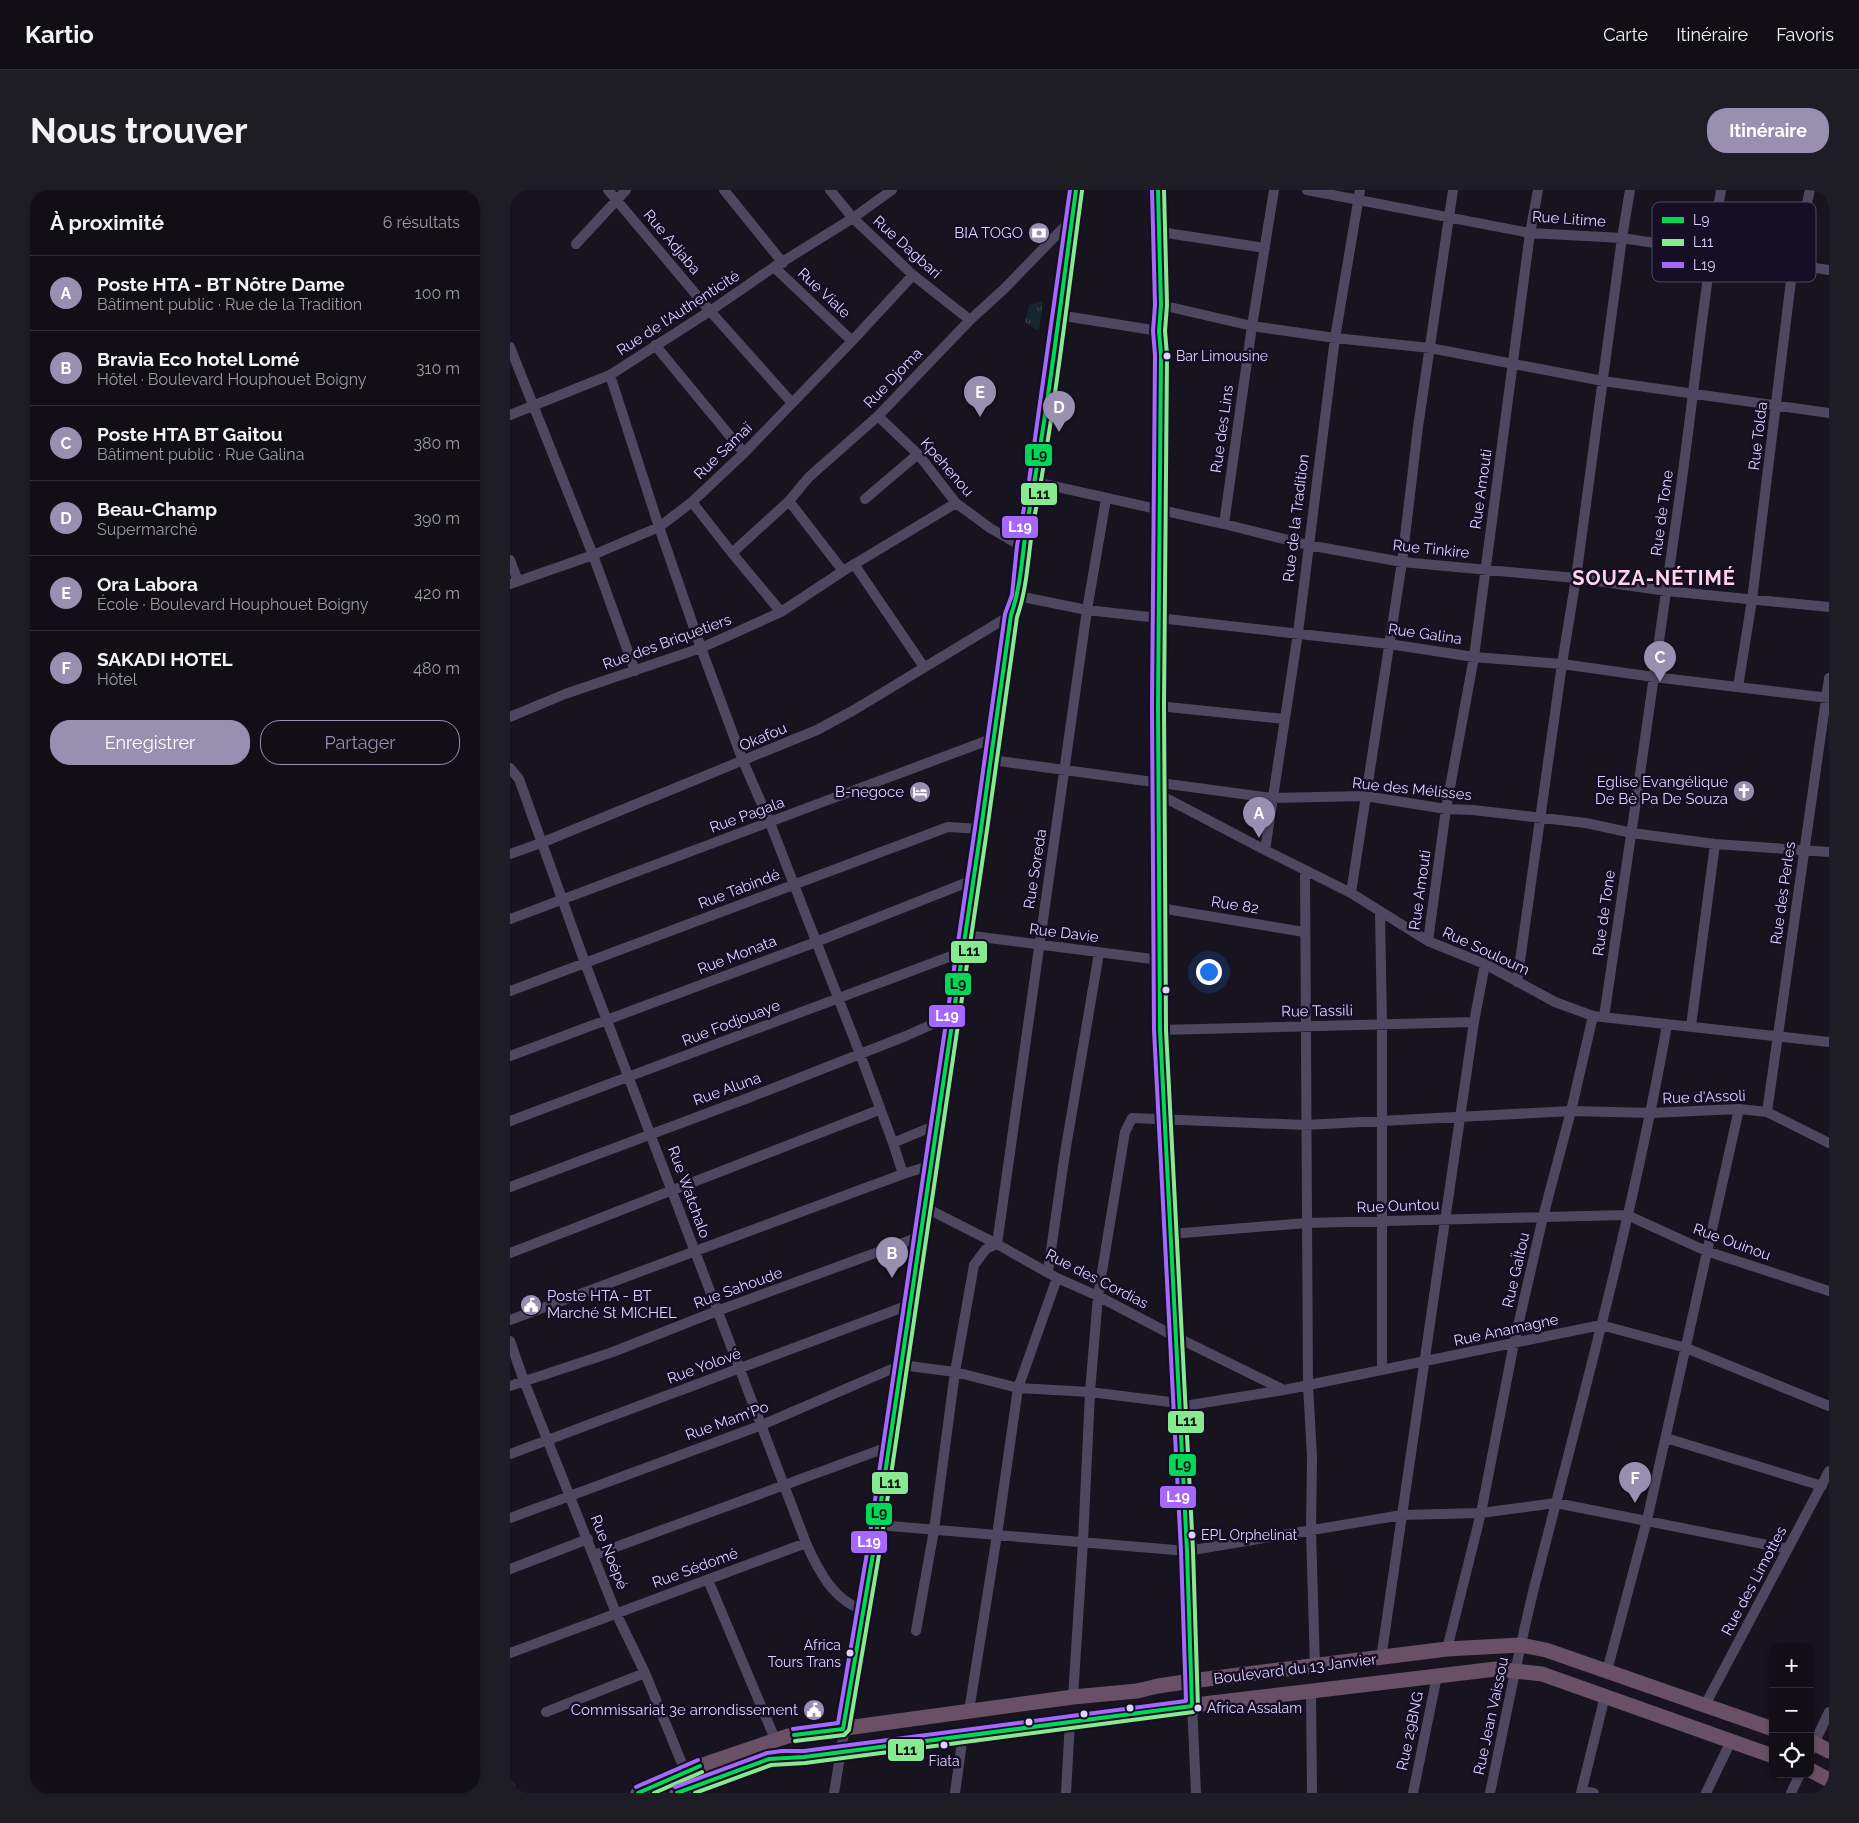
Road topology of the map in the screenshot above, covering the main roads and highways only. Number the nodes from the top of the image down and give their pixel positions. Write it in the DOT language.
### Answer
graph roads {
  1 [pos="1769,1728"];
  2 [pos="841,1740"];
  3 [pos="1814,1746"];
  4 [pos="1829,1751"];
  5 [pos="1769,1755"];
  6 [pos="1814,1772"];
  7 [pos="1829,1780"];
  8 [pos="638,1793"];
  9 [pos="679,1793"];
  1 -- 2 [label="highway, Boulevard du 13 Janvier"];
  2 -- 5 [label="highway, Boulevard du 13 Janvier"];
  2 -- 8 [label="highway, Boulevard du 13 Janvier"];
  2 -- 9 [label="highway, Boulevard du 13 Janvier"];
  3 -- 4 [label="highway"];
  6 -- 7 [label="highway"];
}
